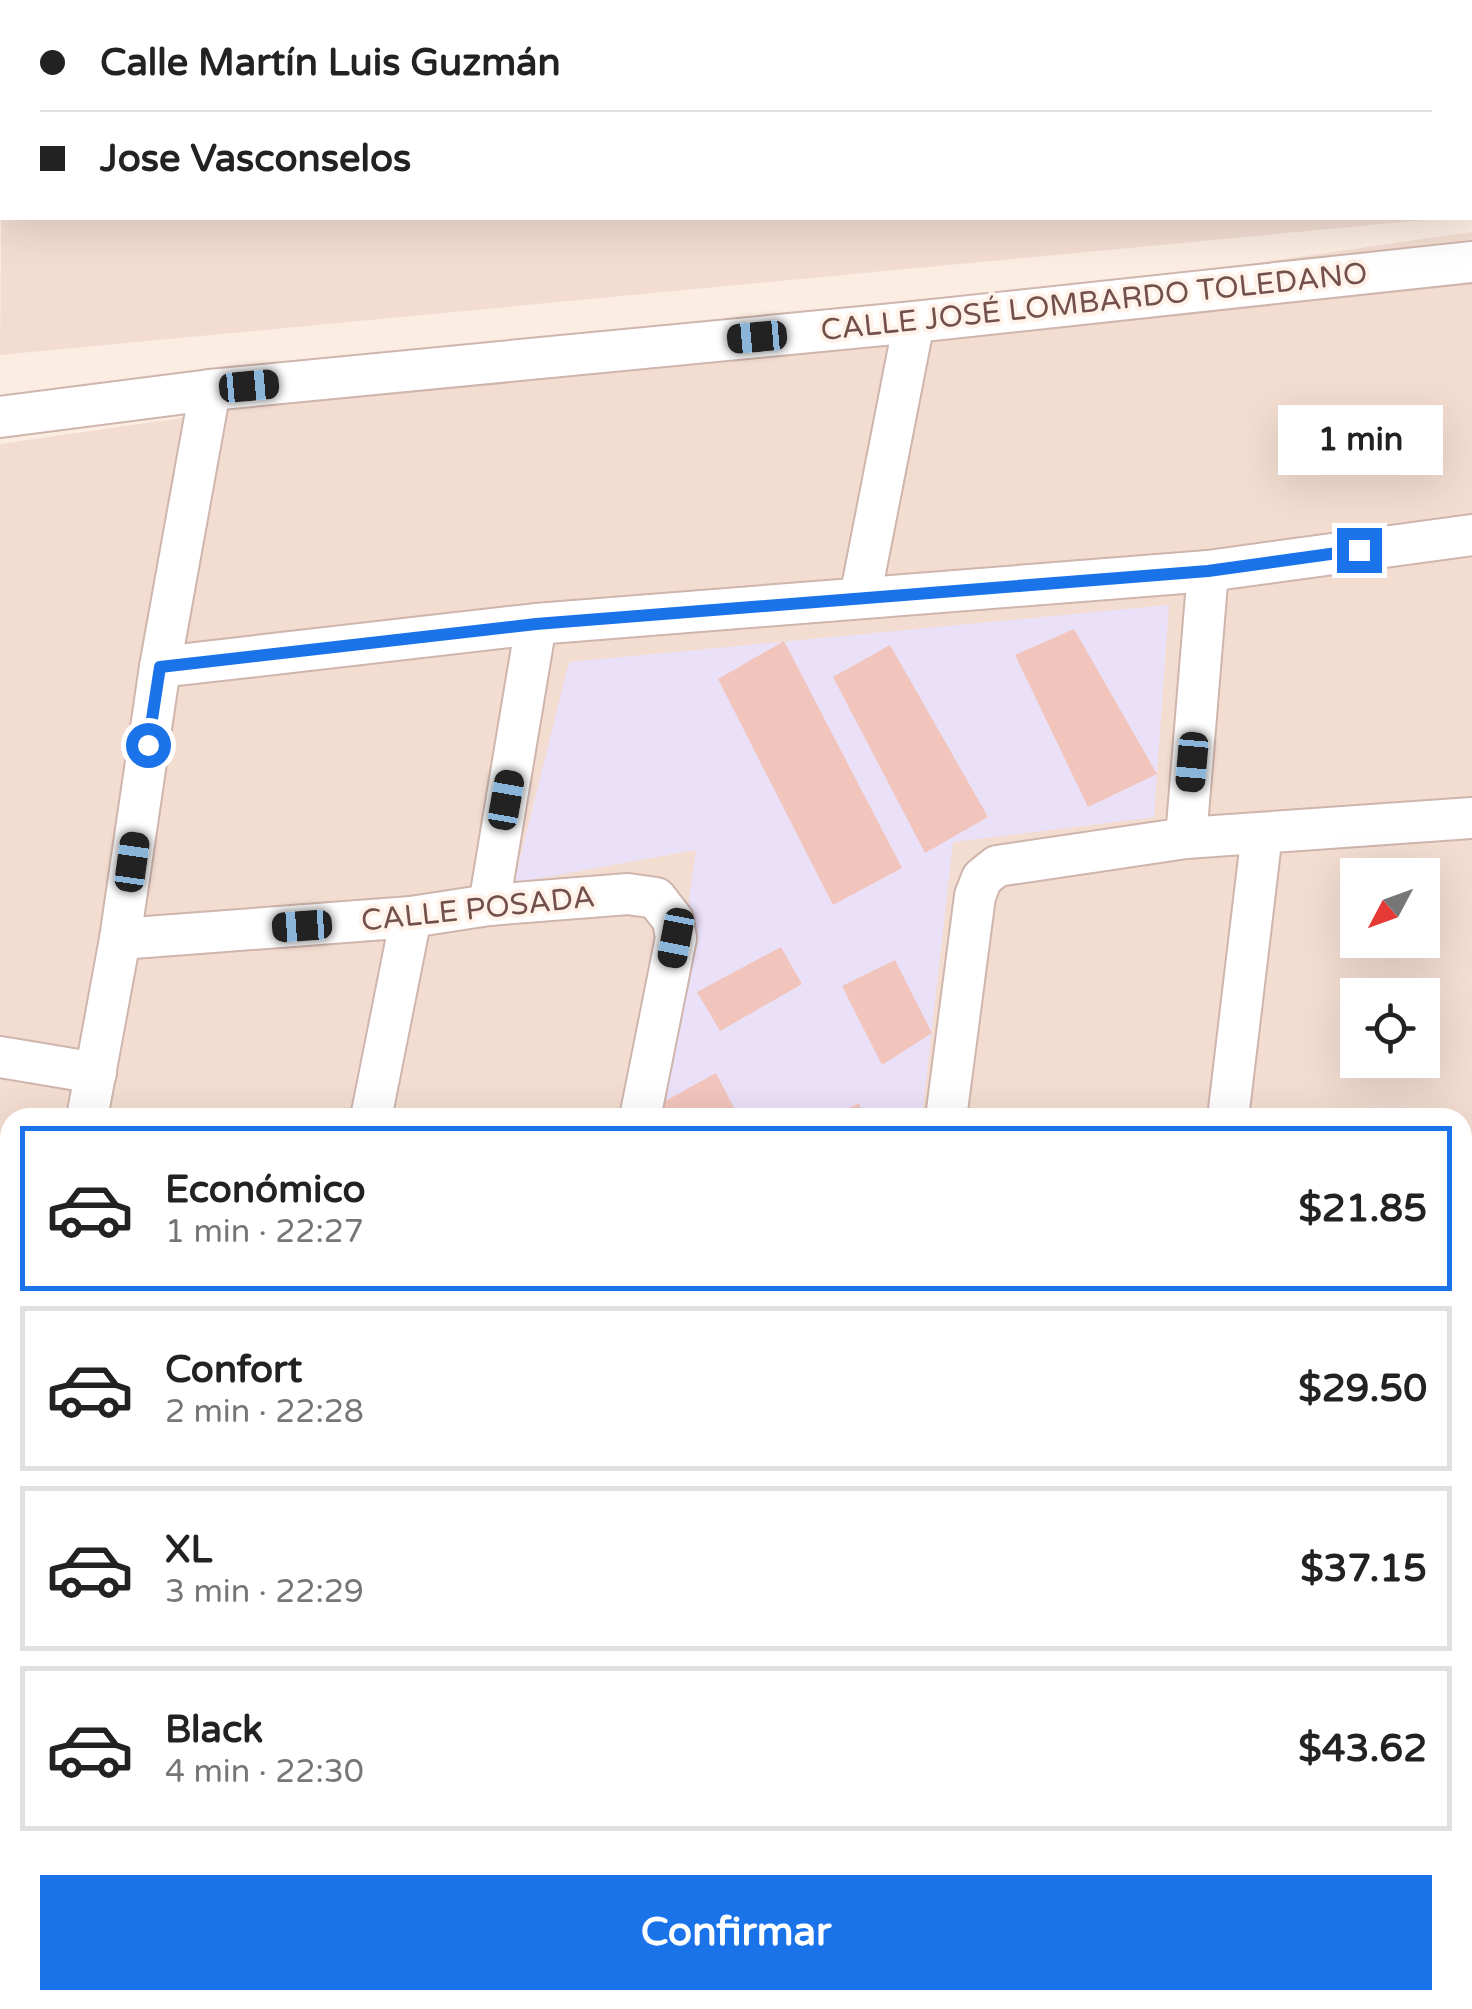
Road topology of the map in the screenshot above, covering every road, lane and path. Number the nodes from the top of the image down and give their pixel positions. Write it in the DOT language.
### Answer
graph roads {
  1 [pos="1472,262"];
  2 [pos="914,322"];
  3 [pos="210,390"];
  4 [pos="0,416"];
  5 [pos="1472,535"];
  6 [pos="1208,571"];
  7 [pos="860,598"];
  8 [pos="536,624"];
  9 [pos="160,667"];
  10 [pos="1472,818"];
  11 [pos="1262,833"];
  12 [pos="1186,838"];
  13 [pos="488,906"];
  14 [pos="411,917"];
  15 [pos="120,940"];
  16 [pos="0,1058"];
  17 [pos="96,1072"];
  18 [pos="89,1108"];
  19 [pos="373,1108"];
  20 [pos="642,1108"];
  21 [pos="947,1108"];
  22 [pos="1229,1108"];
  1 -- 2 [label="street, CALLE JOSÉ LOMBARDO TOLEDANO"];
  2 -- 3 [label="street, CALLE JOSÉ LOMBARDO TOLEDANO"];
  2 -- 7 [label="street"];
  3 -- 4 [label="street, CALLE JOSÉ LOMBARDO TOLEDANO"];
  3 -- 9 [label="street"];
  5 -- 6 [label="street"];
  6 -- 7 [label="street"];
  6 -- 12 [label="street"];
  7 -- 8 [label="street"];
  8 -- 9 [label="street"];
  8 -- 13 [label="street"];
  9 -- 15 [label="street"];
  10 -- 11 [label="street"];
  11 -- 12 [label="street"];
  11 -- 22 [label="street"];
  12 -- 21 [label="street"];
  13 -- 14 [label="street, CALLE POSADA"];
  13 -- 20 [label="street, CALLE POSADA"];
  14 -- 15 [label="street, CALLE POSADA"];
  14 -- 19 [label="street"];
  15 -- 17 [label="street"];
  16 -- 17 [label="street"];
  17 -- 18 [label="street"];
}
